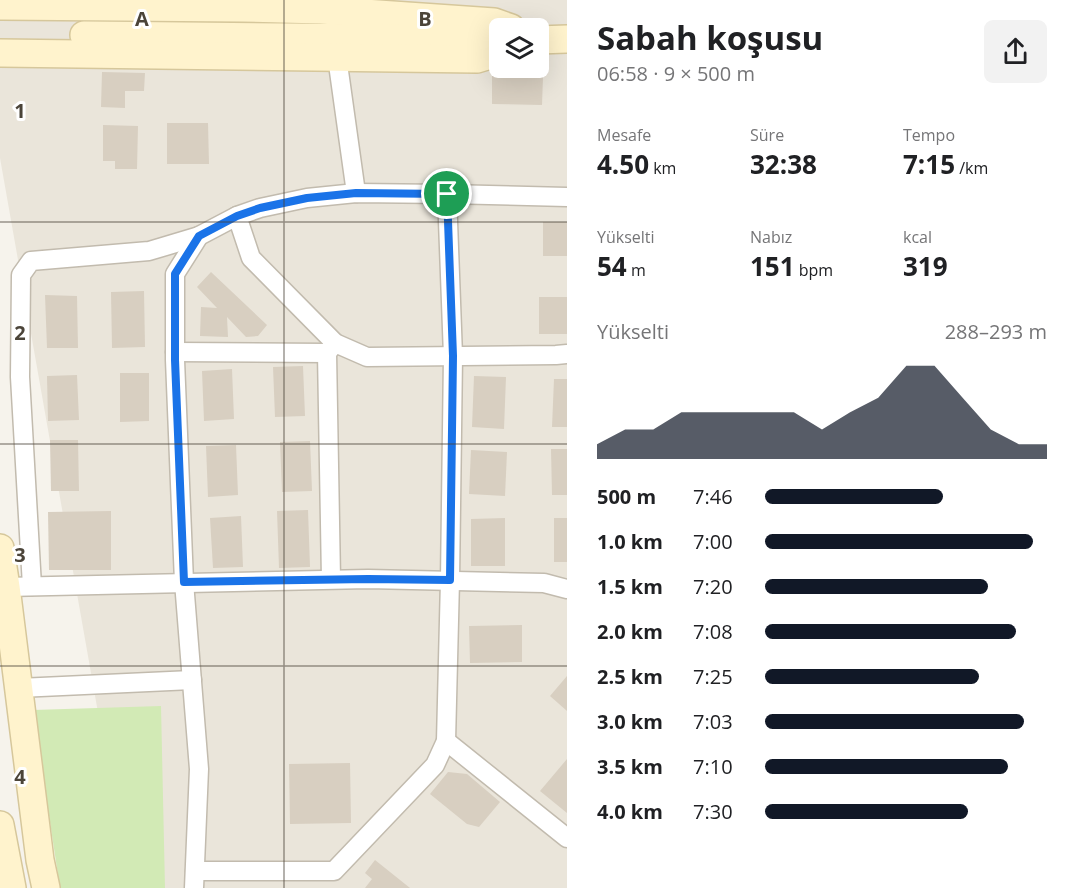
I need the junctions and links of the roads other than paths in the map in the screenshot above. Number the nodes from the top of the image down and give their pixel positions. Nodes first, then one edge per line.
1 (321, 5) edge
2 (0, 6) edge
3 (489, 22) edge
4 (489, 39) edge
5 (2, 50) edge
6 (489, 55) edge
7 (338, 57) junction
8 (356, 193) junction
9 (447, 194) junction
10 (567, 197) edge
11 (237, 216) junction
12 (199, 236) junction
13 (331, 348) junction
14 (175, 352) junction
15 (567, 354) edge
16 (453, 356) junction
17 (0, 548) edge
18 (331, 579) junction
19 (450, 580) junction
20 (184, 582) junction
21 (19, 586) junction
22 (567, 589) edge
23 (192, 680) junction
24 (19, 688) junction
25 (446, 741) junction
26 (0, 825) edge
27 (567, 838) edge
28 (334, 879) edge
29 (194, 880) edge
30 (12, 888) edge
31 (46, 888) edge

1 - 2 main road
1 - 3 main road
4 - 5 main road
5 - 7 main road
6 - 7 main road
7 - 8 street
8 - 9 street
8 - 11 street
9 - 10 street
9 - 16 street
11 - 12 street
11 - 13 street
12 - 14 street
12 - 21 street
13 - 14 street
13 - 16 street
13 - 18 street
14 - 20 street
15 - 16 street
16 - 19 street
17 - 21 main road
18 - 19 street
18 - 20 street
19 - 22 street
19 - 25 street
20 - 21 street
20 - 23 street
21 - 24 main road
23 - 24 street
23 - 29 street
24 - 31 main road
25 - 27 street
25 - 28 street
26 - 30 main road
28 - 29 street

